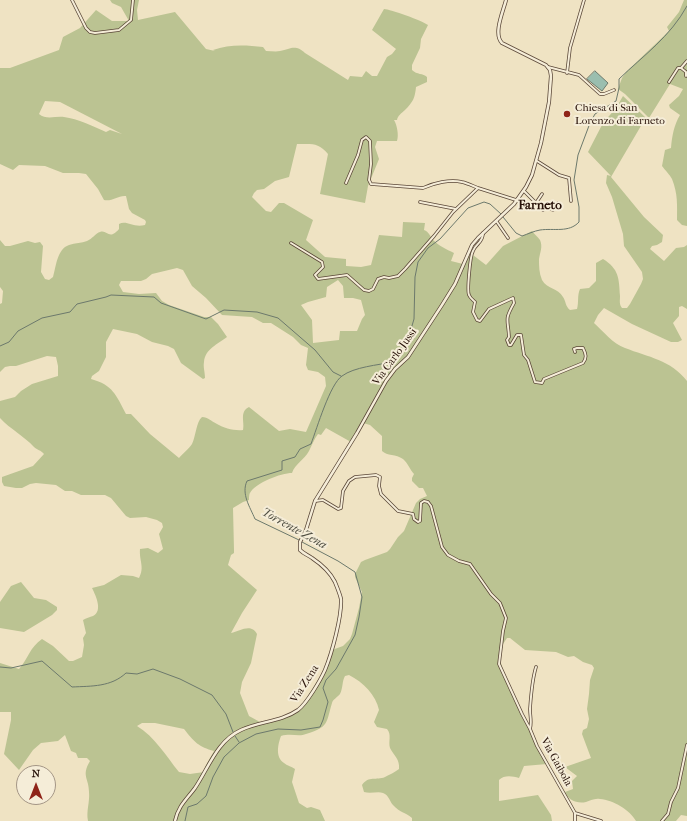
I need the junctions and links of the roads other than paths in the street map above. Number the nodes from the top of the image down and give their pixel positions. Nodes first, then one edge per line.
1 (72, 0) edge
2 (133, 0) edge
3 (506, 0) edge
4 (584, 0) edge
5 (687, 61) edge
6 (548, 67) junction
7 (681, 68) junction
8 (567, 73) junction
9 (686, 76) edge
10 (669, 82) dead end
11 (614, 90) dead end
12 (537, 161) junction
13 (346, 183) dead end
14 (478, 188) junction
15 (524, 191) junction
16 (542, 194) dead end
17 (517, 200) junction
18 (571, 201) dead end
19 (420, 202) dead end
20 (536, 203) junction
21 (558, 203) dead end
22 (456, 209) junction
23 (498, 221) junction
24 (483, 233) junction
25 (508, 238) dead end
26 (291, 243) dead end
27 (575, 352) dead end
28 (316, 501) junction
29 (304, 536) joint
30 (536, 667) dead end
31 (530, 729) junction
32 (687, 745) edge
33 (575, 813) junction
34 (175, 821) edge
35 (575, 821) edge
36 (601, 821) edge
37 (662, 821) edge

1 - 2 street
3 - 6 street
4 - 8 street
5 - 7 street
6 - 8 street
6 - 12 street, Via Carlo Jussi
7 - 9 street
7 - 10 street
8 - 11 street
12 - 15 street, Via Carlo Jussi
12 - 18 street
13 - 14 street
14 - 17 street
14 - 22 street
15 - 17 street, Via Carlo Jussi
15 - 20 street
16 - 20 street
17 - 23 street, Via Carlo Jussi
19 - 22 street
20 - 21 street
22 - 26 street
23 - 24 street, Via Carlo Jussi
23 - 25 street
24 - 27 street
24 - 28 street, Via Carlo Jussi
28 - 29 street, Via Carlo Jussi
28 - 31 street
29 - 34 street, Via Zena
30 - 31 street, Via Gaibola
31 - 33 street, Via Gaibola
32 - 37 street
33 - 35 street
33 - 36 street

